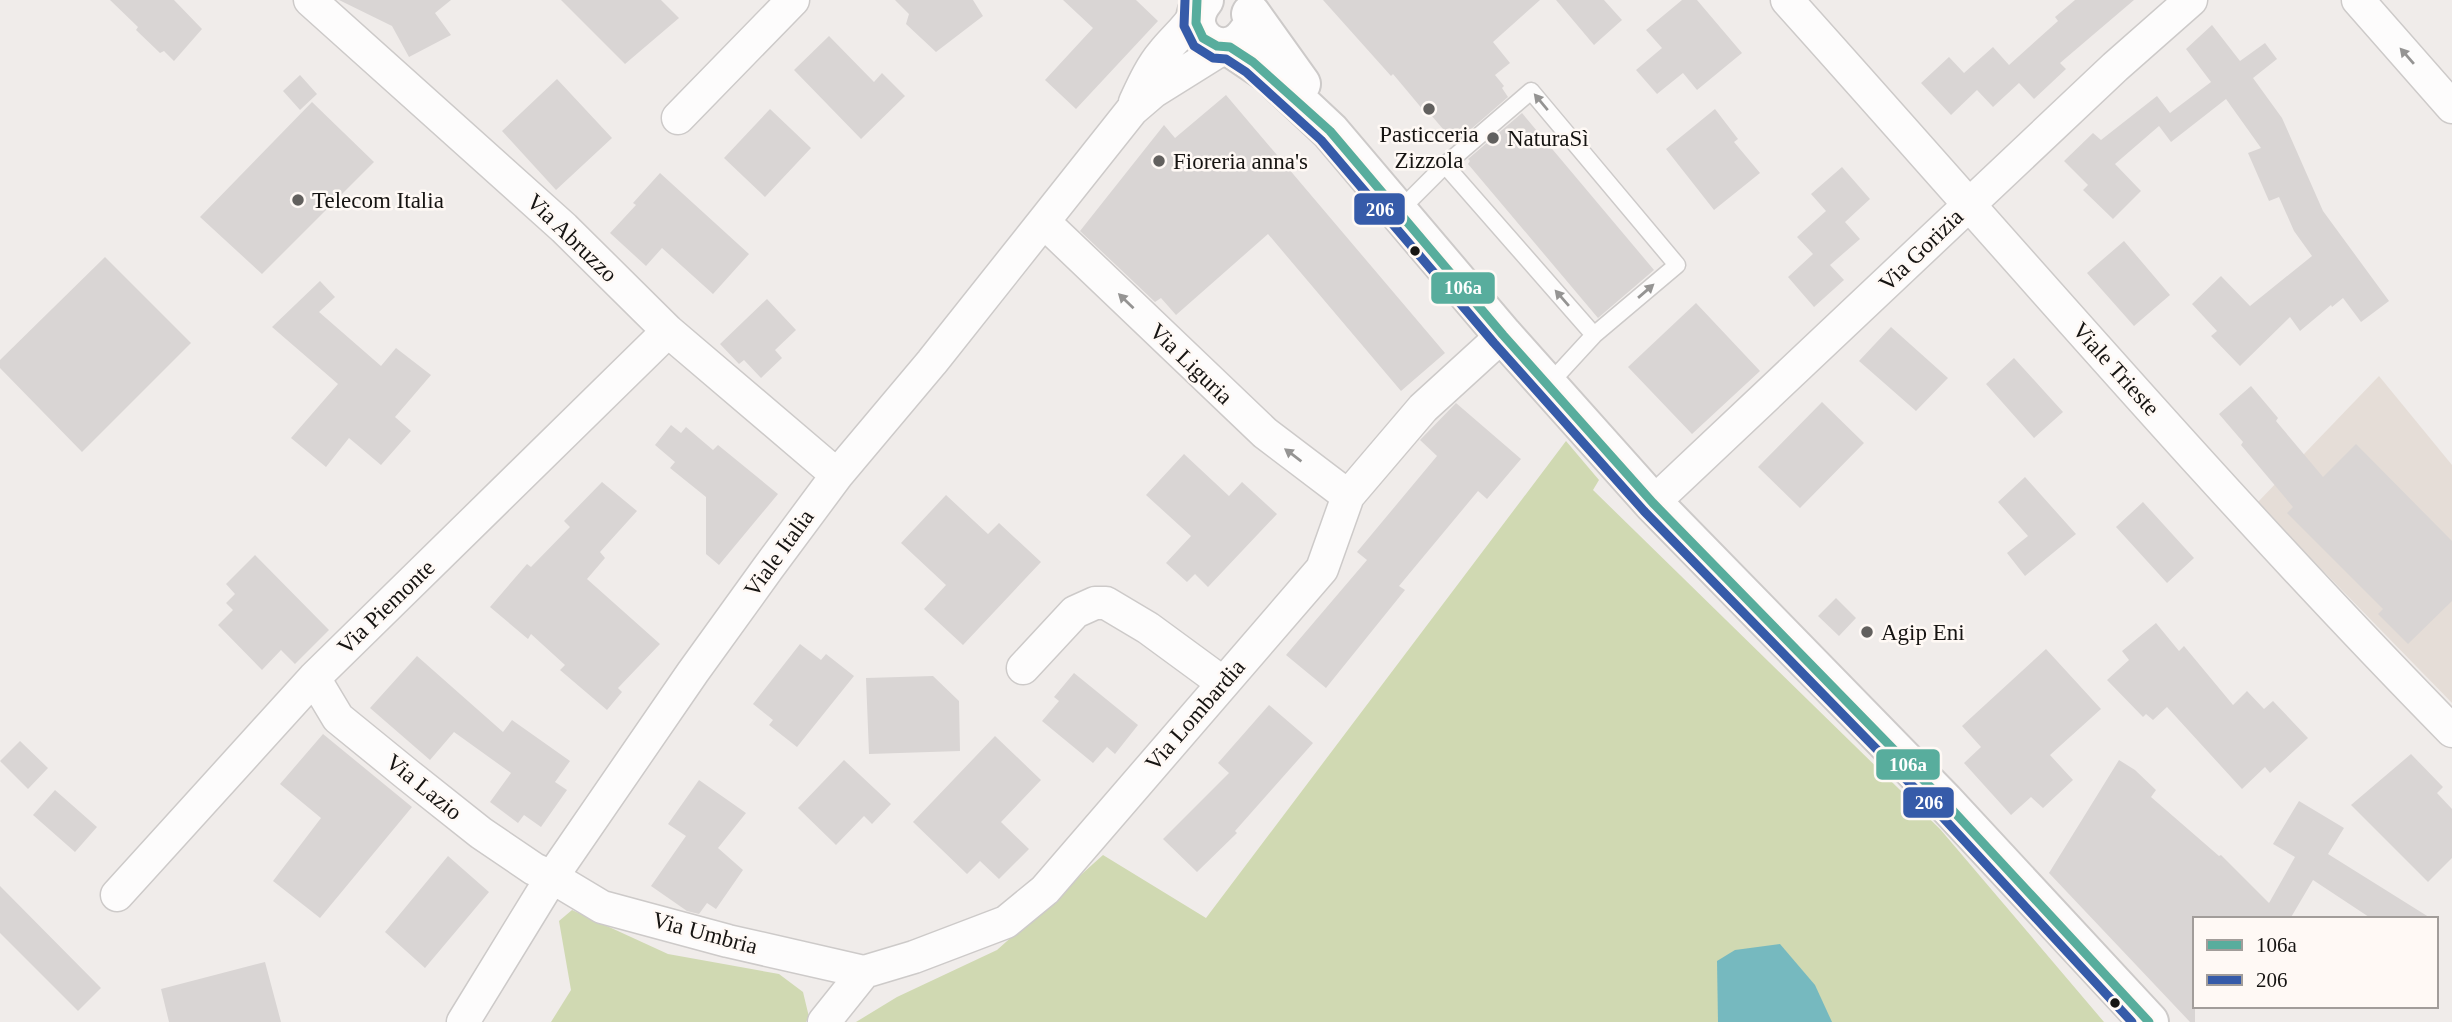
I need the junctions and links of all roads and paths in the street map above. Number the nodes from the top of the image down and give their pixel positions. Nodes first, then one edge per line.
1 (310, 0) edge
2 (793, 0) edge
3 (1787, 0) edge
4 (2191, 0) edge
5 (2358, 0) edge
6 (1199, 6) edge
7 (1249, 6) edge
8 (1228, 47) junction
9 (2452, 107) edge
10 (1132, 110) junction
11 (678, 118) dead end
12 (1330, 131) junction
13 (1445, 165) junction
14 (1970, 204) junction
15 (1399, 211) junction
16 (1044, 222) junction
17 (668, 331) junction
18 (1503, 335) junction
19 (1594, 335) junction
20 (1548, 385) junction
21 (836, 475) junction
22 (1348, 496) junction
23 (1653, 503) junction
24 (1023, 668) dead end
25 (314, 678) junction
26 (1223, 682) junction
27 (2452, 732) edge
28 (552, 877) junction
29 (117, 895) dead end
30 (864, 972) junction
31 (463, 1022) edge
32 (824, 1022) edge
33 (2149, 1022) edge

1 - 17 street, Via Abruzzo
2 - 11 street
3 - 14 street, Viale Trieste
4 - 14 street, Via Gorizia
9 -> 5 street
6 - 8 street
6 - 10 street, Viale Italia
7 - 8 street
7 - 12 street
8 - 10 street, Viale Italia
8 - 12 street
10 - 16 street, Viale Italia
12 - 15 street
13 - 15 lane
19 -> 13 lane
19 -> 13 lane
14 - 23 street, Via Gorizia
14 - 27 street, Viale Trieste
15 - 18 street
16 - 21 street, Viale Italia
22 -> 16 street, Via Liguria
17 - 21 street, Via Abruzzo
17 - 25 street, Via Piemonte
18 - 20 street
18 - 22 street, Via Lombardia
19 - 20 lane
20 - 23 street
21 - 28 street, Viale Italia
22 - 26 street, Via Lombardia
23 - 33 street
24 - 26 street
25 - 28 street, Via Lazio
25 - 29 street, Via Piemonte
26 - 30 street, Via Lombardia
28 - 30 street, Via Umbria
28 - 31 street, Viale Italia
30 - 32 street

